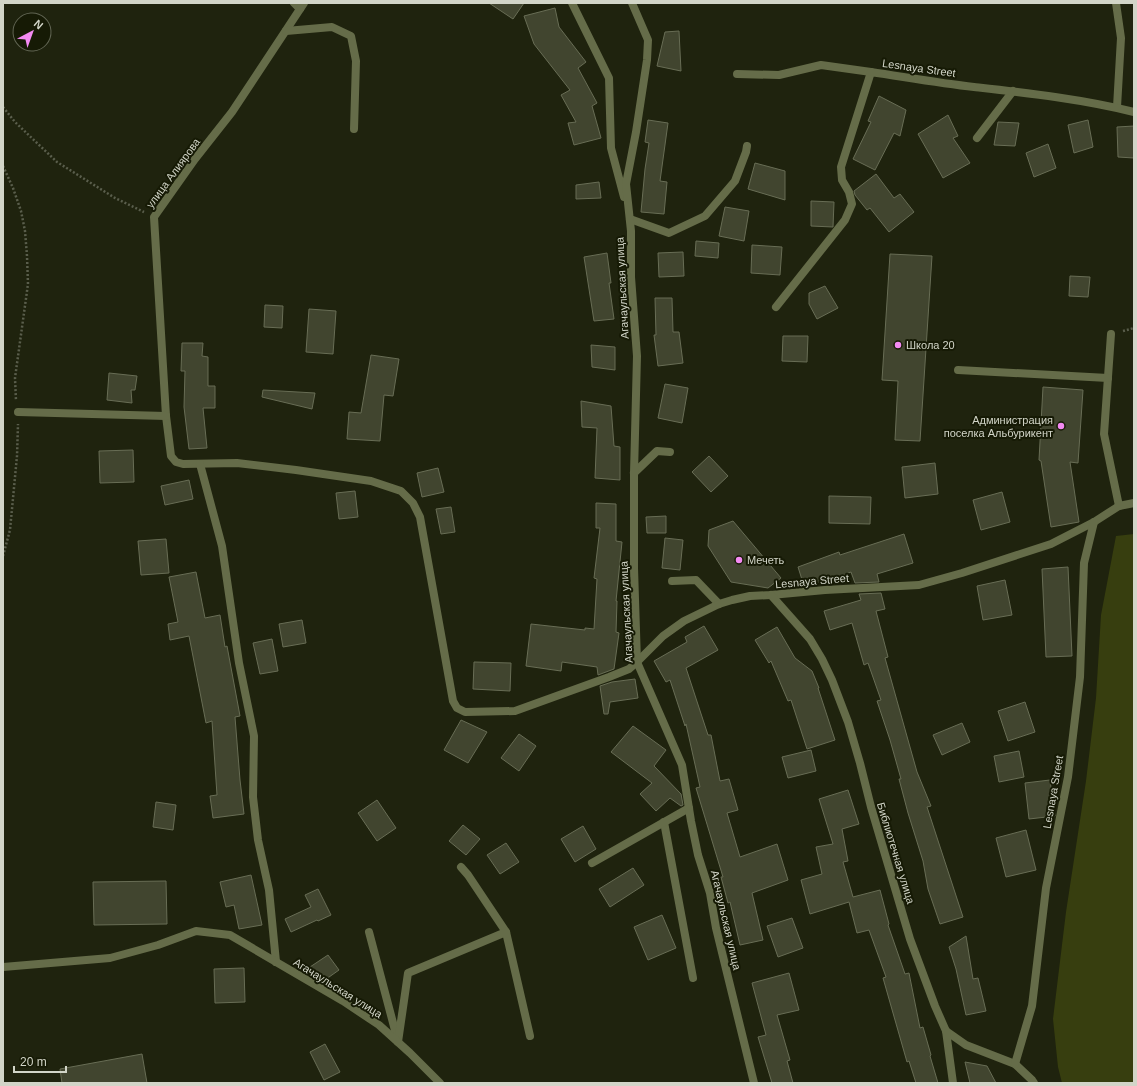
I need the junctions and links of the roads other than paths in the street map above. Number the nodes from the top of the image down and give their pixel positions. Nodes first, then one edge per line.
1 (294, 3) edge
2 (572, 3) edge
3 (632, 3) edge
4 (1116, 3) edge
5 (302, 6) edge
6 (286, 31) junction
7 (871, 72) junction
8 (737, 74) dead end
9 (1013, 91) junction
10 (1117, 107) junction
11 (1134, 112) edge
12 (354, 129) dead end
13 (977, 138) dead end
14 (747, 146) dead end
15 (630, 219) junction
16 (776, 307) dead end
17 (1110, 334) dead end
18 (958, 370) dead end
19 (1108, 378) junction
20 (18, 412) road end
21 (166, 416) junction
22 (670, 452) dead end
23 (171, 456) joint
24 (200, 464) junction
25 (634, 473) junction
26 (1134, 503) edge
27 (1119, 506) junction
28 (1094, 522) junction
29 (672, 581) dead end
30 (771, 595) junction
31 (719, 604) junction
32 (637, 662) junction
33 (689, 808) junction
34 (664, 822) junction
35 (592, 863) dead end
36 (461, 866) dead end
37 (369, 932) dead end
38 (506, 932) junction
39 (276, 962) junction
40 (3, 967) edge
41 (693, 978) dead end
42 (946, 1031) junction
43 (530, 1036) dead end
44 (398, 1042) junction
45 (1015, 1064) junction
46 (440, 1083) edge
47 (754, 1083) edge
48 (953, 1083) edge
49 (1034, 1083) edge

1 - 5 street
2 - 15 street, Агачаульская улица
3 - 15 street, Агачаульская улица
4 - 10 street
5 - 6 street, улица Алиярова
6 - 12 street
6 - 21 street, улица Алиярова
7 - 8 street
7 - 9 street, Lesnaya Street
7 - 16 street, Lesnaya Street
9 - 10 street, Lesnaya Street
9 - 13 street
10 - 11 street, Lesnaya Street
14 - 15 street
15 - 25 street, Агачаульская улица
17 - 19 street
18 - 19 street
19 - 27 street
20 - 21 street
21 - 23 street, улица Алиярова
22 - 25 street
23 - 24 street, Lesnaya Street
24 - 32 street, Lesnaya Street
24 - 39 street
25 - 32 street, Агачаульская улица
26 - 27 street, Lesnaya Street
27 - 28 street, Lesnaya Street
28 - 30 street, Lesnaya Street
28 - 45 street, Lesnaya Street
29 - 31 street
30 - 31 street, Lesnaya Street
30 - 42 street, Библиотечная улица
31 - 32 street, Lesnaya Street
32 - 33 street, Агачаульская улица
33 - 34 street
33 - 47 street, Агачаульская улица
34 - 35 street
34 - 41 street
36 - 38 street
37 - 44 street
38 - 43 street
38 - 44 street
39 - 40 street, Агачаульская улица
39 - 44 street, Агачаульская улица
42 - 45 street
42 - 48 street
44 - 46 street, Агачаульская улица
45 - 49 street

